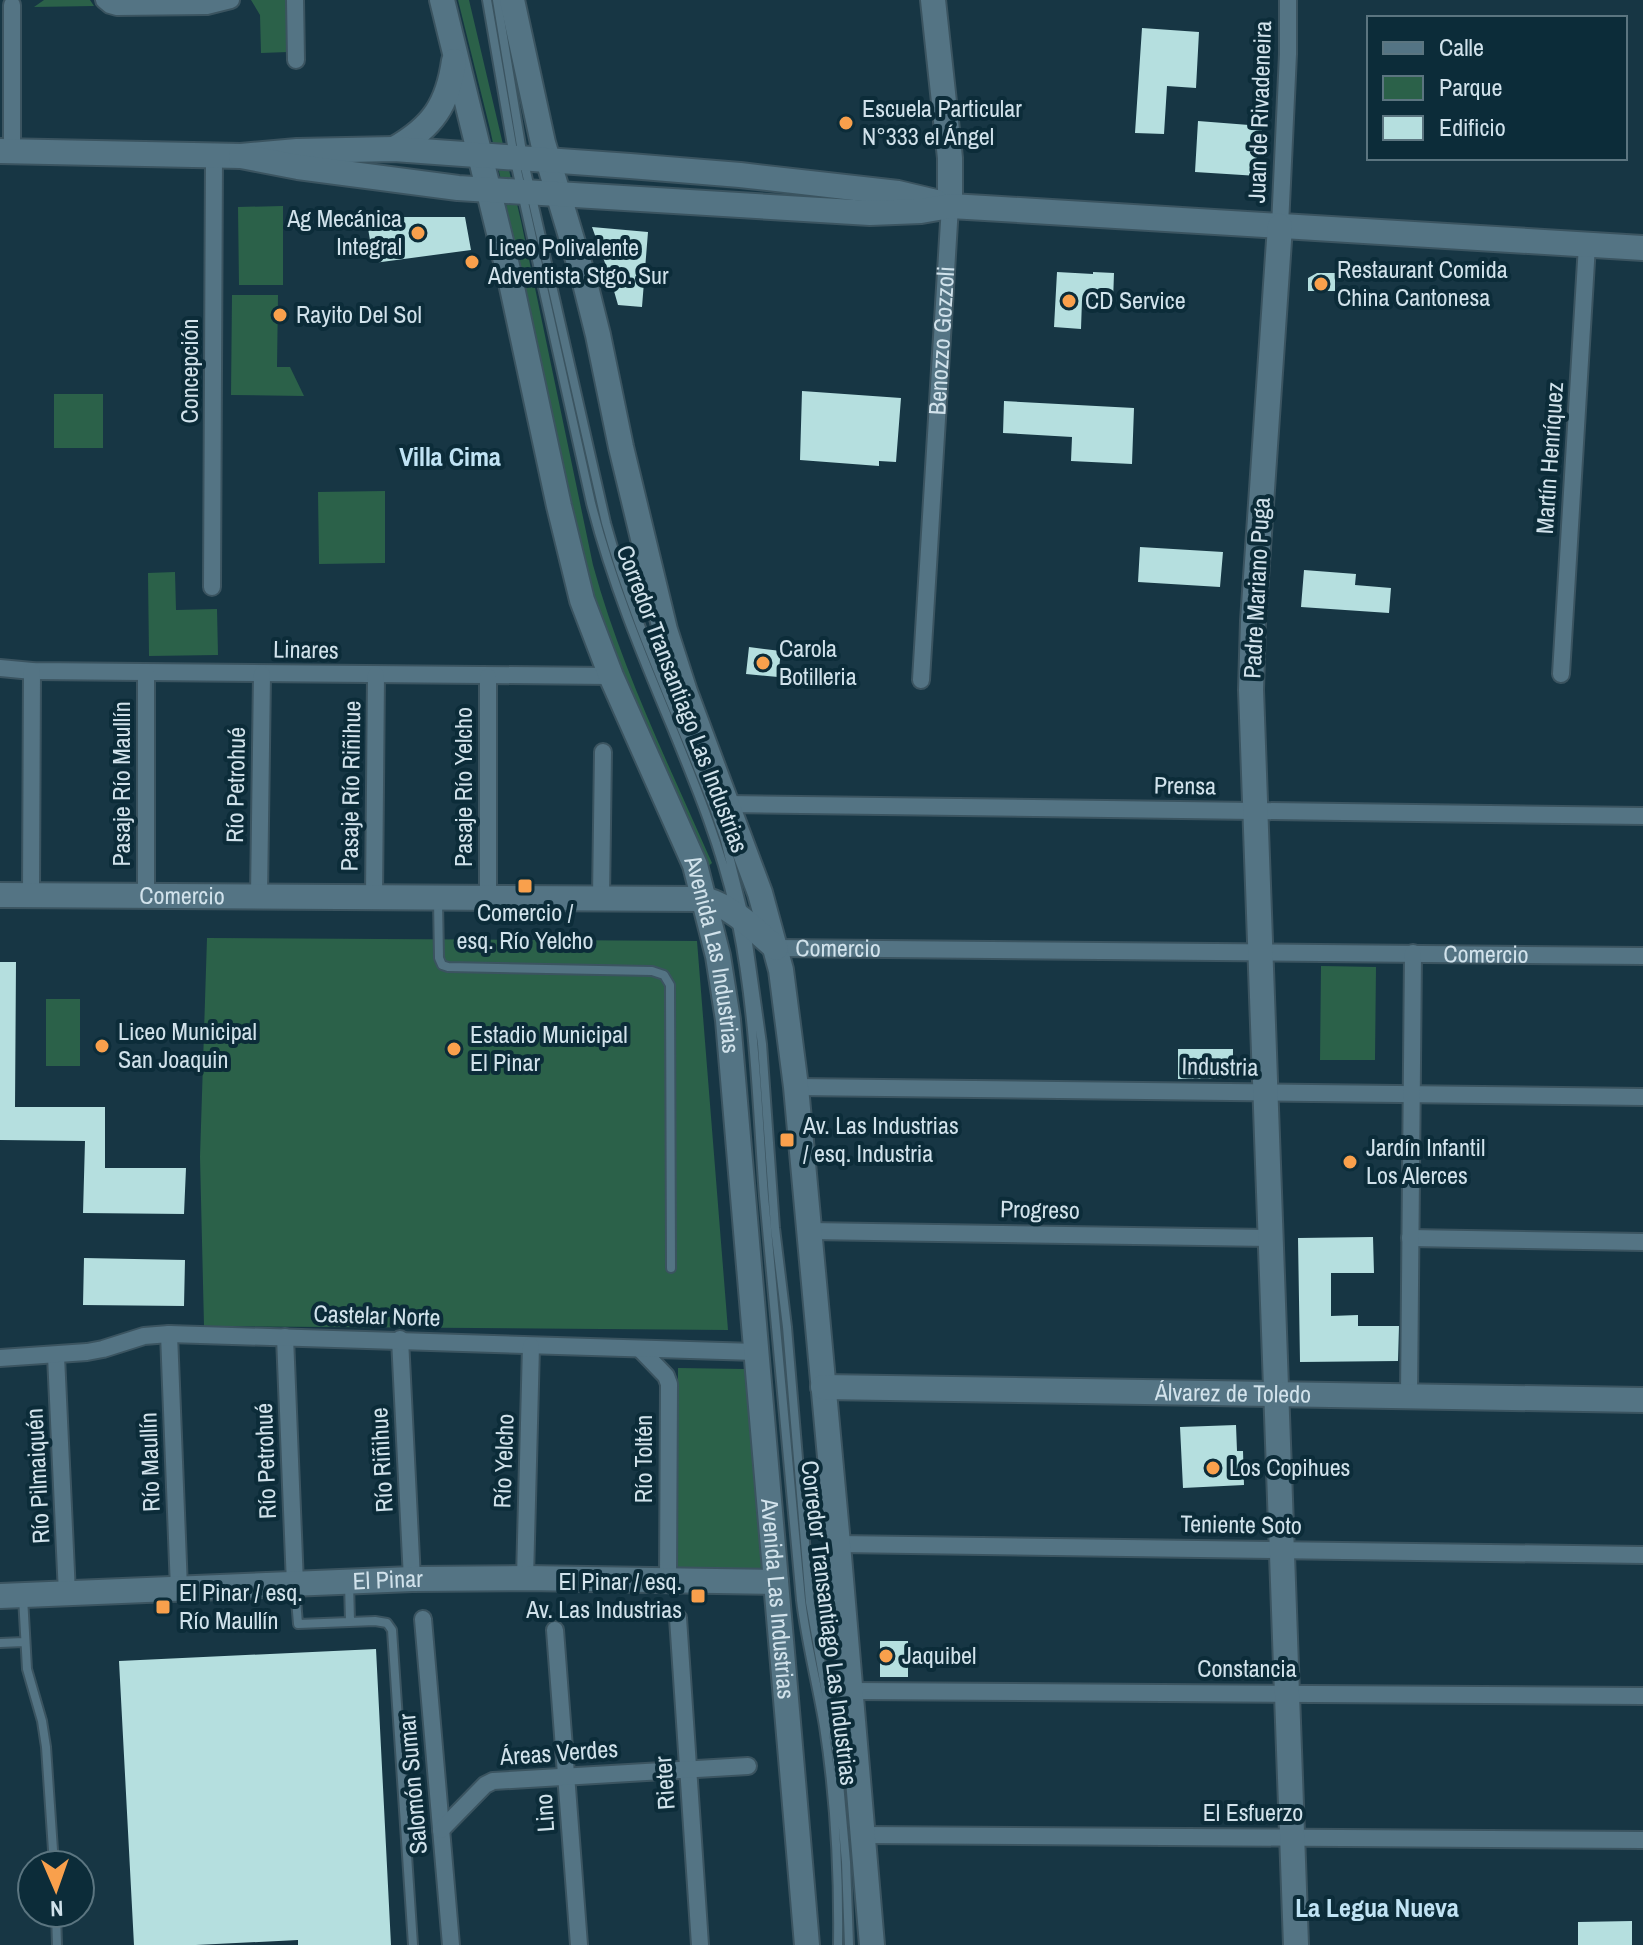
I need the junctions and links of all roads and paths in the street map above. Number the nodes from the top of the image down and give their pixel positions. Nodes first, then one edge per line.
1 (104, 0) edge
2 (231, 0) edge
3 (295, 0) edge
4 (442, 0) edge
5 (487, 0) edge
6 (497, 0) edge
7 (512, 0) edge
8 (933, 0) edge
9 (1288, 0) edge
10 (10, 5) edge
11 (455, 55) junction
12 (296, 60) dead end
13 (394, 149) junction
14 (6, 151) edge
15 (481, 155) junction
16 (214, 156) junction
17 (241, 156) junction
18 (519, 158) junction
19 (548, 160) junction
20 (490, 190) junction
21 (527, 192) junction
22 (559, 194) junction
23 (950, 206) junction
24 (1280, 226) junction
25 (1587, 245) junction
26 (1643, 248) edge
27 (212, 587) dead end
28 (0, 668) edge
29 (32, 671) junction
30 (146, 672) junction
31 (262, 674) junction
32 (1561, 674) dead end
33 (376, 675) junction
34 (611, 676) junction
35 (488, 677) junction
36 (921, 680) dead end
37 (603, 752) dead end
38 (727, 804) junction
39 (1254, 811) junction
40 (1643, 816) edge
41 (0, 895) edge
42 (31, 895) junction
43 (146, 895) junction
44 (259, 896) junction
45 (374, 897) junction
46 (438, 897) junction
47 (488, 897) junction
48 (601, 898) junction
49 (704, 899) junction
50 (740, 917) junction
51 (776, 948) junction
52 (1259, 951) junction
53 (1413, 953) junction
54 (1643, 956) edge
55 (796, 1087) junction
56 (1265, 1092) junction
57 (1412, 1094) junction
58 (1643, 1097) edge
59 (809, 1231) junction
60 (1270, 1238) junction
61 (1410, 1238) junction
62 (1643, 1242) edge
63 (671, 1268) dead end
64 (169, 1334) junction
65 (285, 1337) junction
66 (400, 1339) junction
67 (531, 1346) junction
68 (640, 1349) junction
69 (756, 1352) junction
70 (56, 1356) junction
71 (0, 1358) edge
72 (823, 1387) junction
73 (1276, 1395) junction
74 (1409, 1396) junction
75 (1643, 1400) edge
76 (838, 1544) junction
77 (1282, 1550) junction
78 (1643, 1555) edge
79 (525, 1578) junction
80 (412, 1579) junction
81 (668, 1581) junction
82 (349, 1582) junction
83 (776, 1582) junction
84 (295, 1584) junction
85 (179, 1589) junction
86 (67, 1594) junction
87 (11, 1596) edge
88 (678, 1618) dead end
89 (423, 1619) dead end
90 (350, 1622) junction
91 (555, 1630) dead end
92 (24, 1642) junction
93 (0, 1643) edge
94 (851, 1691) junction
95 (1287, 1693) junction
96 (1643, 1696) edge
97 (748, 1766) dead end
98 (688, 1769) junction
99 (567, 1776) junction
100 (441, 1830) junction
101 (862, 1835) junction
102 (1292, 1838) junction
103 (1643, 1840) edge
104 (53, 1849) edge
105 (413, 1945) edge
106 (451, 1945) edge
107 (579, 1945) edge
108 (700, 1945) edge
109 (807, 1945) edge
110 (838, 1945) edge
111 (849, 1945) edge
112 (872, 1945) edge
113 (1296, 1945) edge

1 - 2 street
3 - 12 street
4 - 11 main road, Avenida Las Industrias
5 - 18 lane, Corredor Transantiago Las Industrias
6 - 18 lane, Corredor Transantiago Las Industrias
7 - 19 main road
8 - 23 main road, Benozzo Gozzoli
9 - 24 street, Juan de Rivadeneira
10 - 14 street
11 - 13 main road
11 - 15 main road, Avenida Las Industrias
13 - 15 main road
13 - 17 main road
14 - 16 main road
15 - 18 main road
15 - 20 main road, Avenida Las Industrias
16 - 17 main road
16 - 27 street, Concepción
17 - 20 main road
18 - 19 main road
18 - 21 lane, Corredor Transantiago Las Industrias
19 - 22 main road
19 - 23 main road
20 - 21 main road
20 - 34 main road, Avenida Las Industrias
21 - 22 main road
21 - 50 lane, Corredor Transantiago Las Industrias
22 - 23 main road
22 - 38 main road
23 - 24 main road
23 - 36 street, Benozzo Gozzoli
24 - 25 main road
24 - 39 main road, Padre Mariano Puga
25 - 26 main road
25 - 32 street, Martín Henríquez
28 - 29 street, Linares
29 - 30 street, Linares
29 - 42 street
30 - 31 street, Linares
30 - 43 street, Pasaje Río Maullín
31 - 33 street, Linares
31 - 44 street, Río Petrohué
33 - 35 street, Linares
33 - 45 street, Pasaje Río Riñihue
34 - 35 street, Linares
34 - 49 main road, Avenida Las Industrias
35 - 47 street, Pasaje Río Yelcho
37 - 48 street
38 - 39 street, Prensa
38 - 51 main road
39 - 40 street, Prensa
39 - 52 main road, Padre Mariano Puga
41 - 42 main road, Comercio
42 - 43 main road, Comercio
43 - 44 main road, Comercio
44 - 45 main road, Comercio
45 - 46 main road, Comercio
46 - 47 main road, Comercio
46 - 63 lane
47 - 48 main road, Comercio
48 - 49 main road, Comercio
49 - 50 main road, Comercio
49 - 69 main road, Avenida Las Industrias
50 - 51 main road, Comercio
50 - 110 lane, Corredor Transantiago Las Industrias
50 - 111 lane, Corredor Transantiago Las Industrias
51 - 52 street, Comercio
51 - 55 main road
52 - 53 street, Comercio
52 - 56 main road
53 - 54 street, Comercio
53 - 57 street
55 - 56 street, Industria
55 - 59 main road
56 - 57 street, Industria
56 - 60 main road
57 - 58 street, Industria
57 - 61 street
59 - 60 street, Progreso
59 - 72 main road
60 - 73 main road
61 - 62 street
61 - 74 street
64 - 65 street, Castelar Norte
64 - 70 street, Castelar Norte
64 - 85 street, Río Maullín
65 - 66 street, Castelar Norte
65 - 84 street, Río Petrohué
66 - 67 street, Castelar Norte
66 - 80 street, Río Riñihue
67 - 68 street, Castelar Norte
67 - 79 street, Río Yelcho
68 - 69 street, Castelar Norte
68 - 81 street, Río Toltén
69 - 83 main road, Avenida Las Industrias
70 - 71 street, Castelar Norte
70 - 86 street, Río Pilmaiquén
72 - 73 main road, Álvarez de Toledo
72 - 76 main road
73 - 74 main road, Álvarez de Toledo
73 - 77 main road
74 - 75 main road, Álvarez de Toledo
76 - 77 street, Teniente Soto
76 - 94 main road
77 - 78 street, Teniente Soto
77 - 95 main road
79 - 80 main road, El Pinar
79 - 81 main road, El Pinar
80 - 82 main road, El Pinar
81 - 83 main road, El Pinar
82 - 84 main road, El Pinar
82 - 90 lane
83 - 109 main road, Avenida Las Industrias
84 - 85 main road, El Pinar
84 - 90 lane
85 - 86 main road, El Pinar
86 - 87 main road, El Pinar
87 - 92 lane
88 - 98 street, Rieter
89 - 100 street, Salomón Sumar
90 - 105 lane
91 - 99 street, Lino
92 - 93 lane
92 - 104 lane
94 - 95 street, Constancia
94 - 101 main road
95 - 96 street, Constancia
95 - 102 main road
97 - 98 street, Áreas Verdes
98 - 99 street, Áreas Verdes
98 - 108 street, Rieter
99 - 100 street, Áreas Verdes
99 - 107 street, Lino
100 - 106 street, Salomón Sumar
101 - 102 street, El Esfuerzo
101 - 112 main road
102 - 103 street, El Esfuerzo
102 - 113 main road

